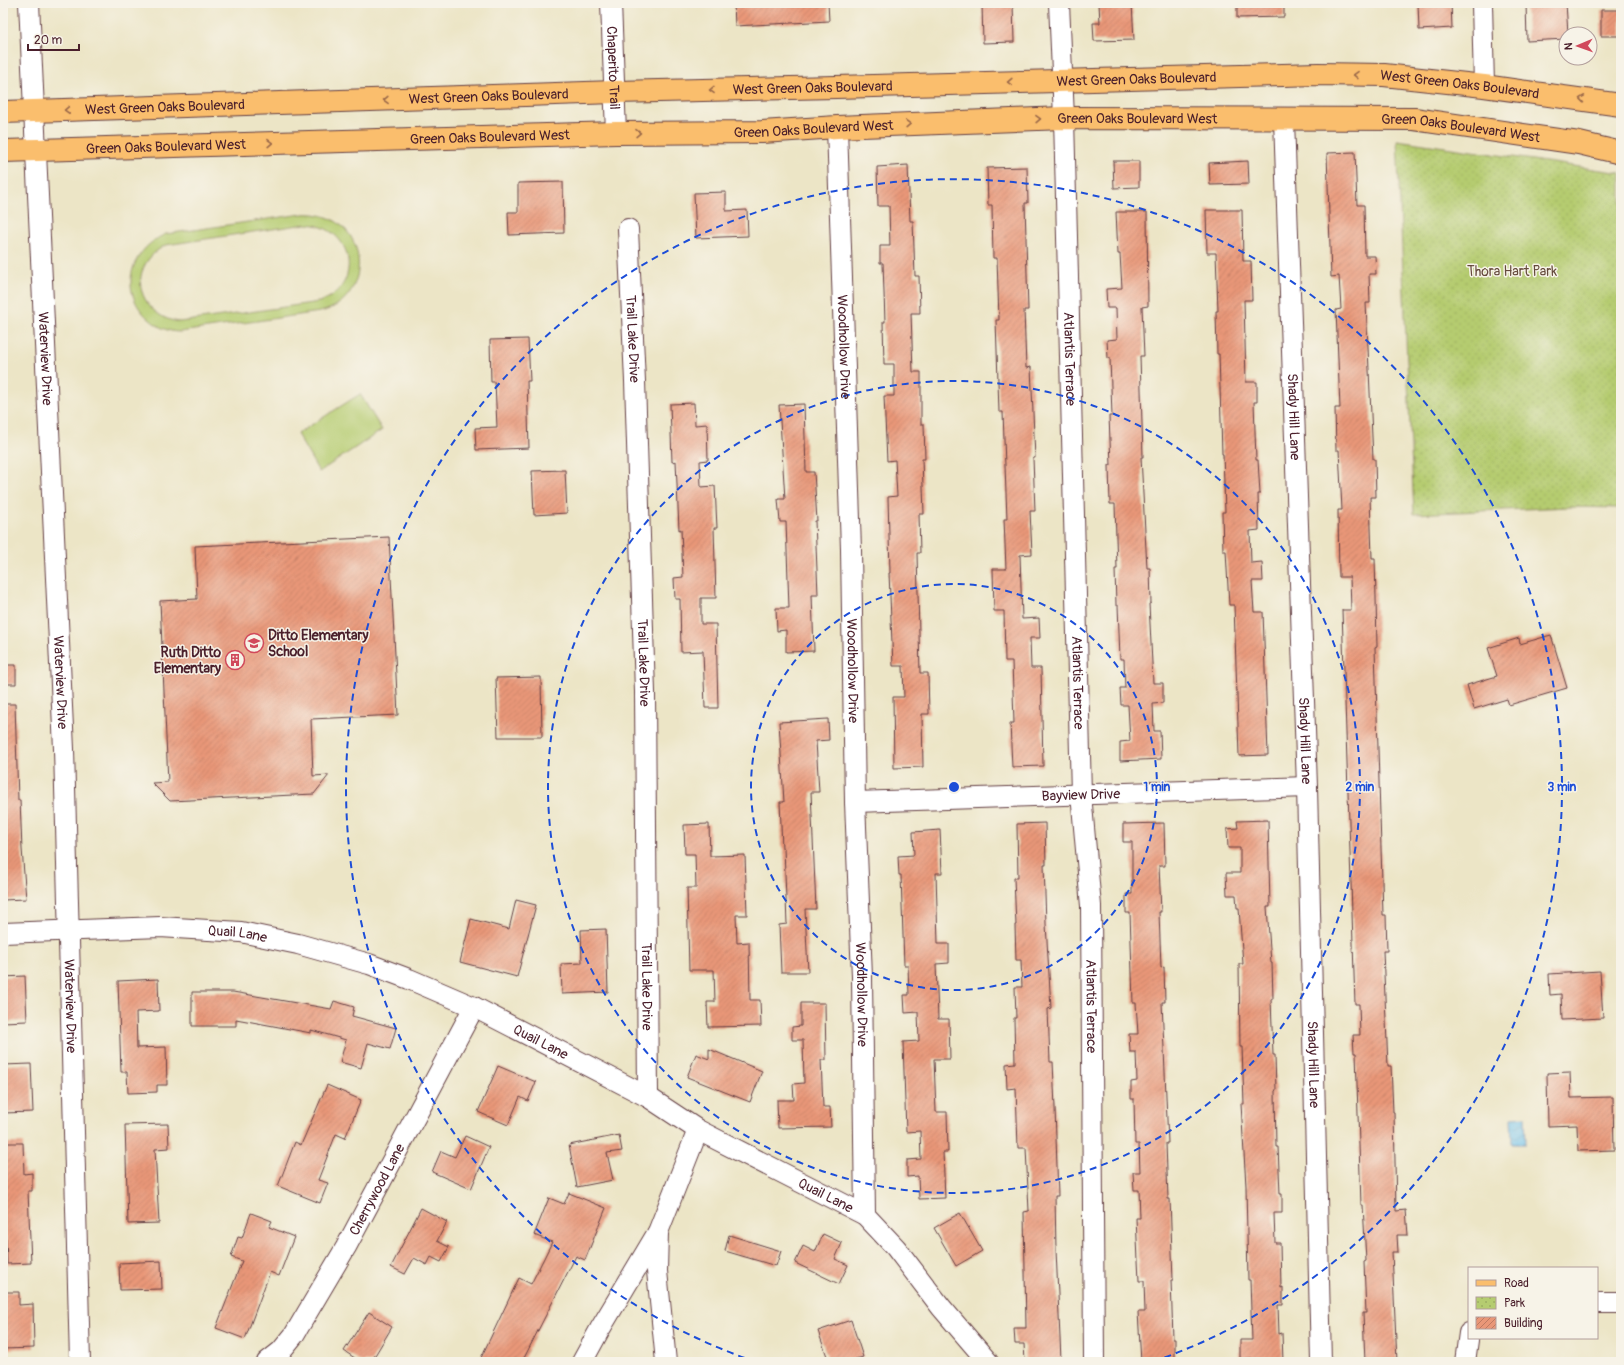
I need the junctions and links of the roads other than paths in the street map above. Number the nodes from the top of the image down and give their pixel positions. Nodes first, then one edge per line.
1 (29, 3) edge
2 (611, 3) edge
3 (1059, 3) edge
4 (1482, 3) edge
5 (1063, 81) junction
6 (1484, 86) junction
7 (615, 92) junction
8 (1621, 105) edge
9 (34, 111) junction
10 (3, 112) edge
11 (1064, 118) junction
12 (1284, 119) junction
13 (837, 127) junction
14 (616, 133) junction
15 (35, 150) junction
16 (3, 151) edge
17 (1621, 153) edge
18 (628, 229) dead end
19 (1307, 787) junction
20 (1081, 794) junction
21 (855, 802) junction
22 (68, 931) junction
23 (3, 934) edge
24 (474, 1007) junction
25 (648, 1097) junction
26 (698, 1130) junction
27 (865, 1216) junction
28 (658, 1232) junction
29 (1598, 1303) edge
30 (1621, 1303) edge
31 (1468, 1339) edge
32 (80, 1362) edge
33 (267, 1362) edge
34 (582, 1362) edge
35 (666, 1362) edge
36 (988, 1362) edge
37 (1094, 1362) edge
38 (1321, 1362) edge
39 (1466, 1362) edge

1 - 9 street, Waterview Drive
2 - 7 street, Chaperito Trail
3 - 5 street, Atlantis Terrace
4 - 6 street
6 -> 5 main road, West Green Oaks Boulevard
5 -> 7 main road, West Green Oaks Boulevard
5 - 11 street, Atlantis Terrace
8 -> 6 main road, West Green Oaks Boulevard
7 -> 9 main road, West Green Oaks Boulevard
7 - 14 street, Chaperito Trail
9 - 10 main road, West Green Oaks Boulevard
9 - 15 street, Waterview Drive
11 - 12 main road, Green Oaks Boulevard West
13 -> 11 main road, Green Oaks Boulevard West
11 - 20 street, Atlantis Terrace
12 - 17 main road, Green Oaks Boulevard West
12 - 19 street, Shady Hill Lane
14 -> 13 main road, Green Oaks Boulevard West
13 - 21 street, Woodhollow Drive
15 -> 14 main road, Green Oaks Boulevard West
15 - 16 main road, Green Oaks Boulevard West
15 - 22 street, Waterview Drive
18 - 25 street, Trail Lake Drive
19 - 20 street, Bayview Drive
19 - 38 street, Shady Hill Lane
20 - 21 street, Bayview Drive
20 - 37 street, Atlantis Terrace
21 - 27 street, Woodhollow Drive
22 - 23 street, Quail Lane
22 - 24 street, Quail Lane
22 - 32 street, Waterview Drive
24 - 25 street, Quail Lane
24 - 33 street, Cherrywood Lane
25 - 26 street, Quail Lane
26 - 27 street, Quail Lane
26 - 28 street
27 - 36 street, Quail Lane
28 - 34 street
28 - 35 street
29 - 30 street
31 - 39 street

